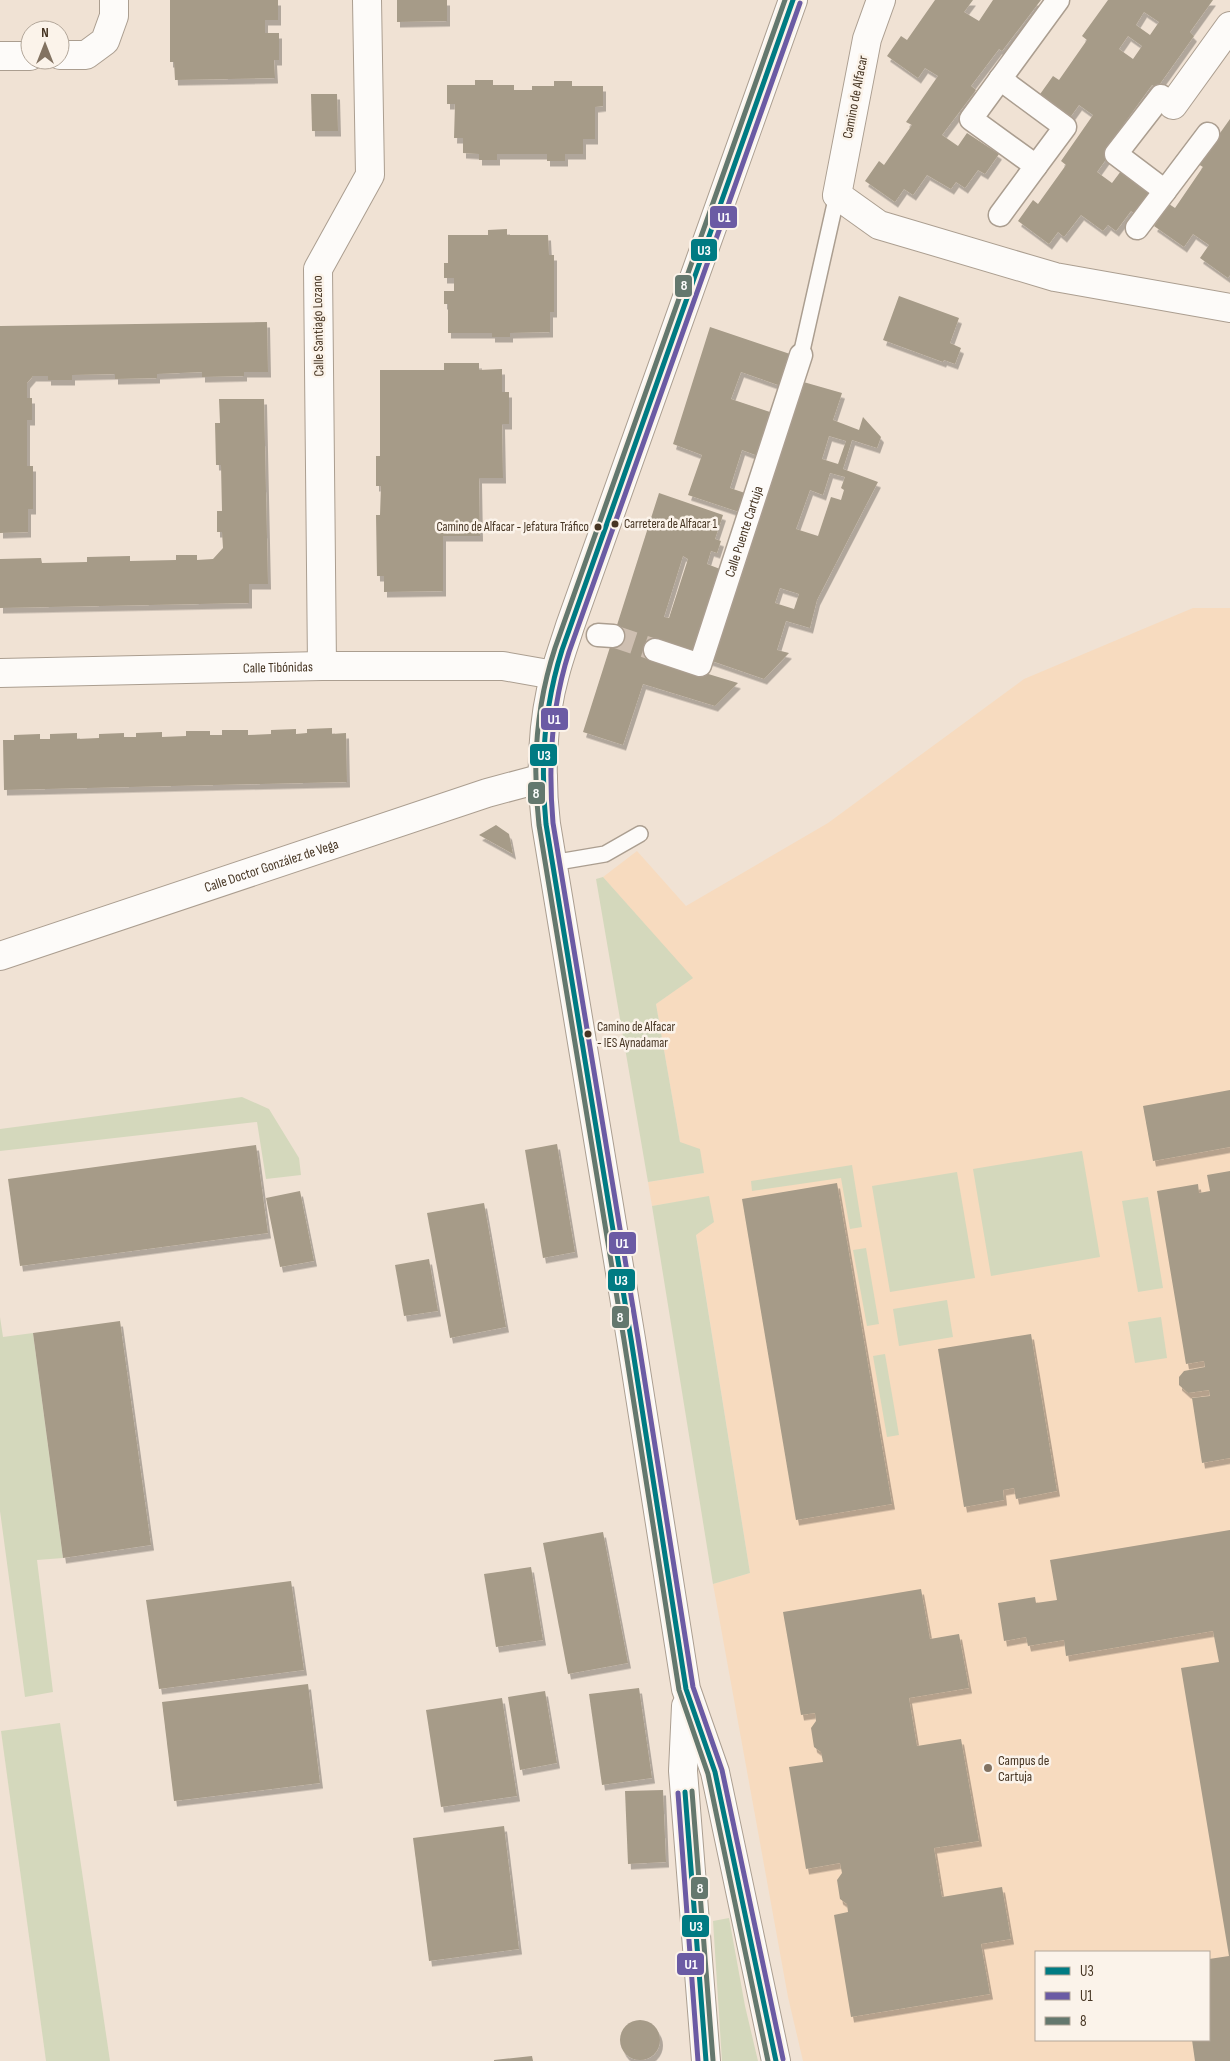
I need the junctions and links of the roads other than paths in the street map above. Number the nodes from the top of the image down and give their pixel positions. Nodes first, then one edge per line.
1 (114, 0) edge
2 (367, 0) edge
3 (793, 0) edge
4 (881, 0) edge
5 (1058, 0) edge
6 (1230, 26) edge
7 (70, 55) edge
8 (0, 56) edge
9 (20, 56) edge
10 (1000, 79) junction
11 (1167, 100) joint
12 (1208, 134) dead end
13 (1036, 166) junction
14 (1164, 191) junction
15 (837, 195) junction
16 (1000, 215) dead end
17 (1137, 228) dead end
18 (1230, 308) edge
19 (801, 355) joint
20 (655, 650) tunnel mouth
21 (322, 666) junction
22 (0, 673) edge
23 (554, 675) junction
24 (543, 778) junction
25 (640, 834) dead end
26 (552, 863) junction
27 (0, 956) edge
28 (686, 1689) junction
29 (706, 2061) edge
30 (776, 2061) edge

1 - 7 main road
2 - 21 main road, Calle Santiago Lozano
3 - 23 main road
4 - 15 main road, Camino de Alfacar
5 - 10 street
6 - 11 main road
8 - 9 main road
10 - 13 street
10 - 13 street
11 - 14 street
12 - 14 street
13 - 16 street
14 - 17 street
15 - 18 main road
15 - 19 lane
19 - 20 street, Calle Puente Cartuja
21 - 22 main road, Calle Tibónidas
21 - 23 main road, Calle Tibónidas
23 - 24 main road
24 - 26 main road
24 - 27 main road, Calle Doctor González de Vega
25 - 26 lane
26 - 28 main road
28 - 29 main road
28 - 30 main road

